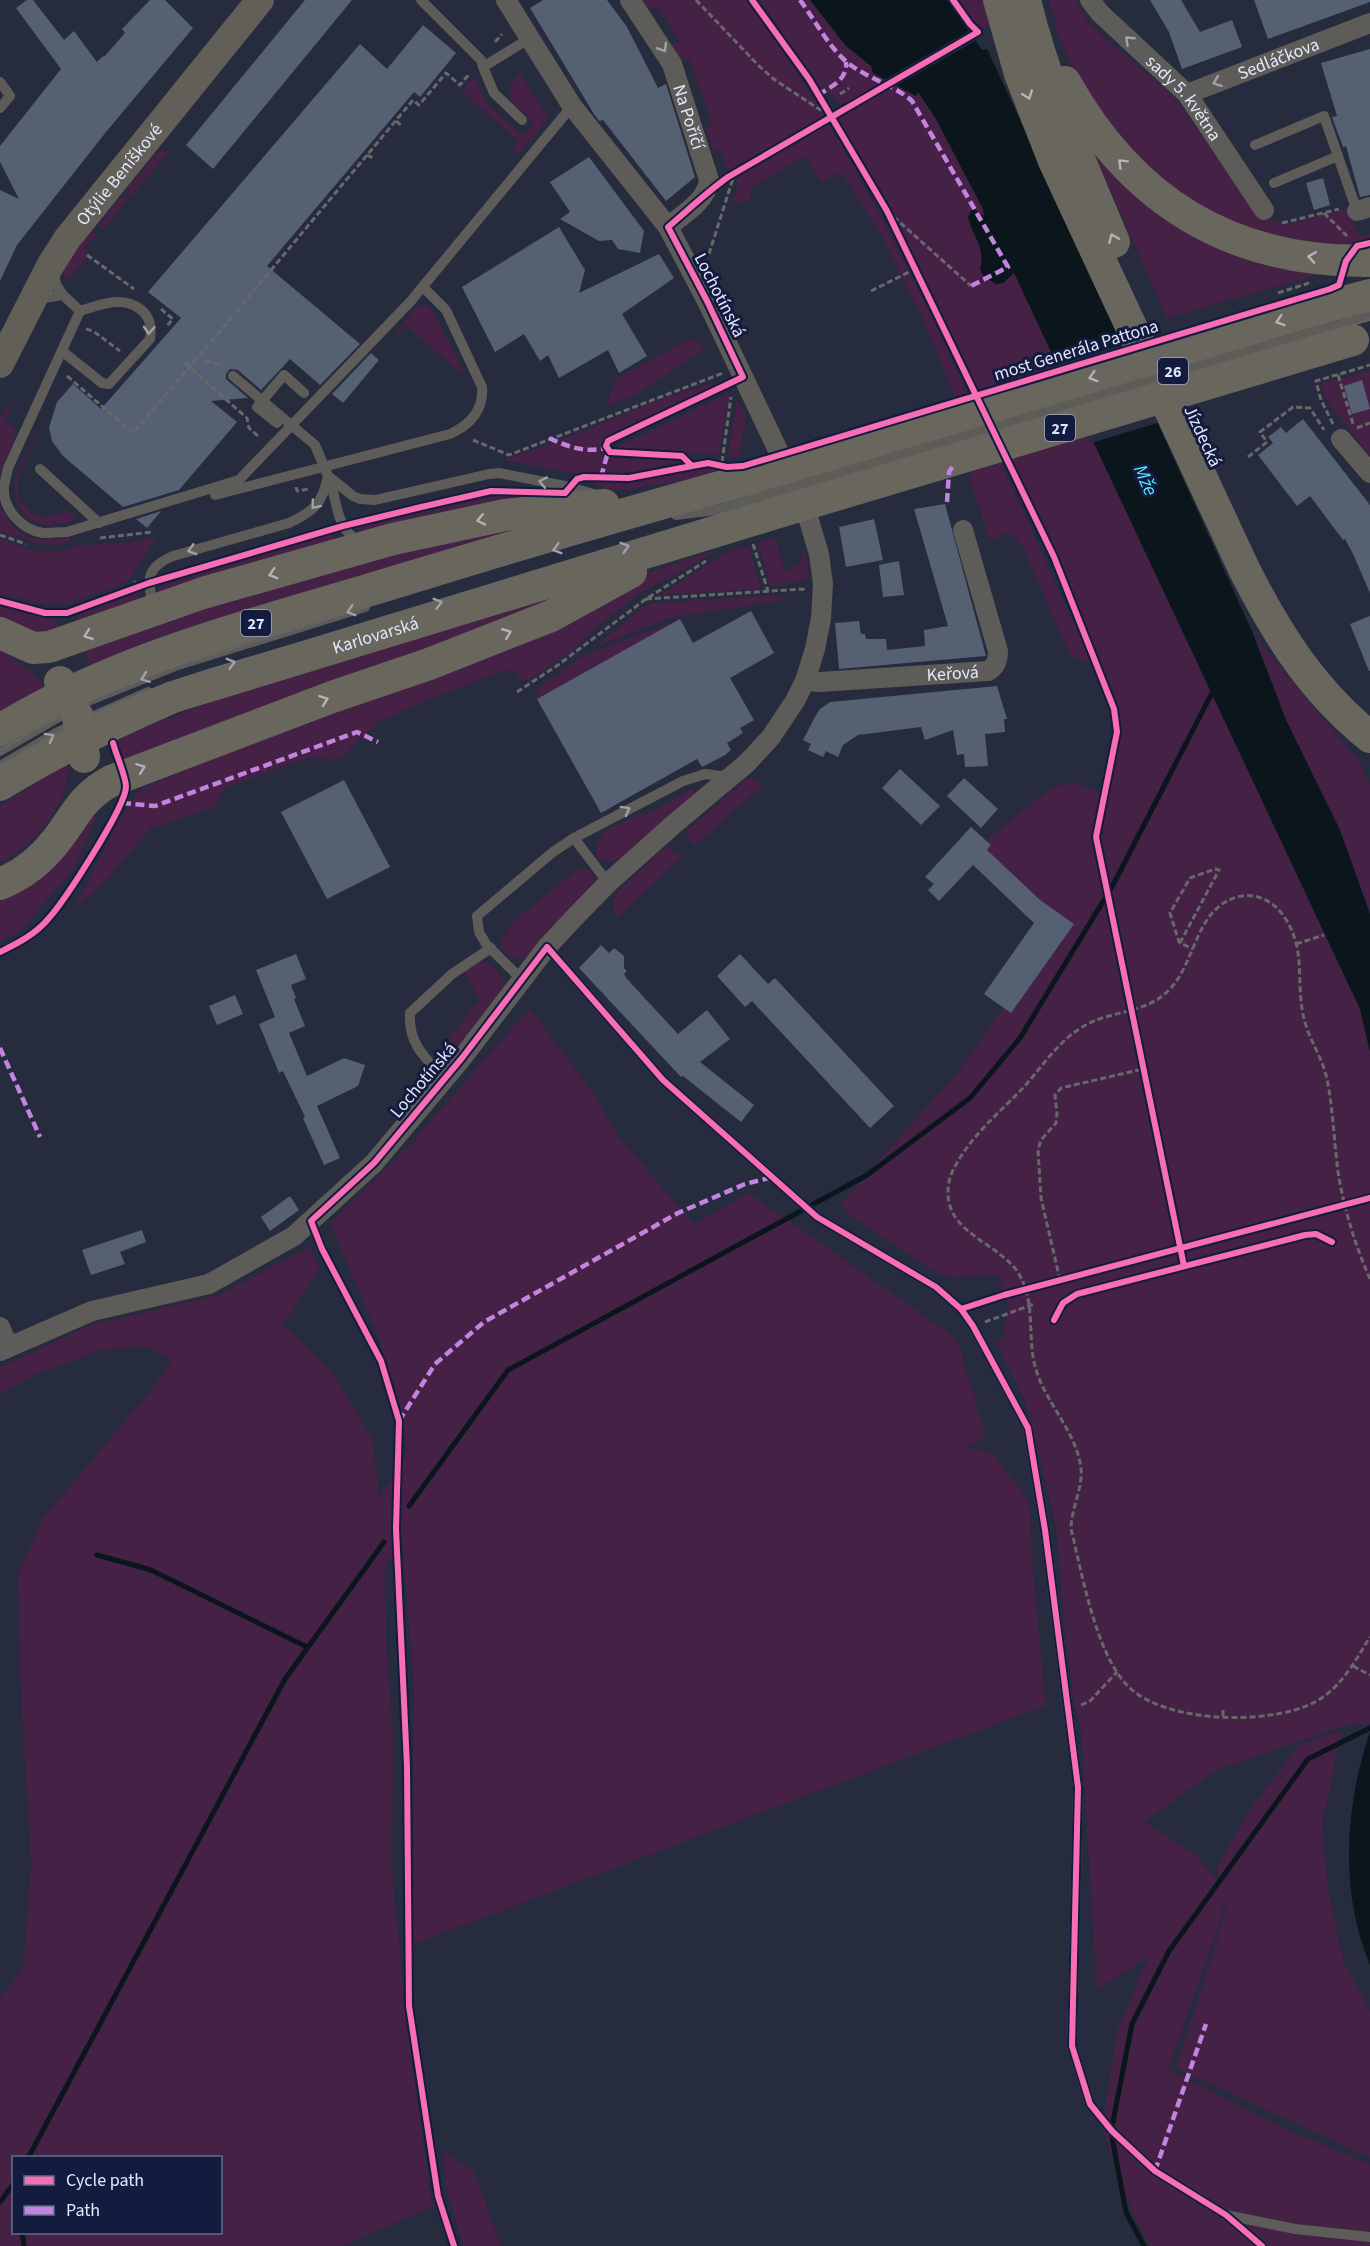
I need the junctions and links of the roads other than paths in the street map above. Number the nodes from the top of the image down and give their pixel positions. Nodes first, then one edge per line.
1 (260, 0) edge
2 (421, 0) edge
3 (630, 0) edge
4 (1090, 0) edge
5 (1017, 1) edge
6 (510, 2) edge
7 (1370, 23) edge
8 (530, 38) junction
9 (482, 63) junction
10 (0, 82) edge
11 (1187, 94) junction
12 (572, 106) junction
13 (0, 108) edge
14 (522, 120) dead end
15 (1255, 145) dead end
16 (1338, 156) junction
17 (1274, 183) dead end
18 (1361, 208) edge
19 (1264, 210) dead end
20 (668, 227) junction
21 (1358, 256) edge
22 (51, 266) junction
23 (423, 286) junction
24 (63, 295) junction
25 (1370, 295) edge
26 (31, 302) junction
27 (80, 311) junction
28 (1351, 323) edge
29 (62, 351) junction
30 (0, 364) edge
31 (233, 376) dead end
32 (304, 393) dead end
33 (277, 423) dead end
34 (292, 425) junction
35 (1335, 438) road end
36 (40, 469) dead end
37 (327, 471) junction
38 (1370, 473) edge
39 (200, 499) dead end
40 (637, 505) junction
41 (751, 508) junction
42 (716, 510) junction
43 (99, 523) junction
44 (343, 526) junction
45 (695, 529) junction
46 (963, 530) dead end
47 (646, 541) dead end
48 (380, 543) junction
49 (323, 560) junction
50 (151, 597) junction
51 (381, 602) dead end
52 (9, 638) edge
53 (805, 681) junction
54 (164, 686) dead end
55 (1370, 710) edge
56 (0, 730) edge
57 (1370, 737) edge
58 (0, 751) edge
59 (0, 766) edge
60 (731, 777) junction
61 (0, 785) edge
62 (65, 829) junction
63 (574, 838) junction
64 (608, 883) junction
65 (0, 884) edge
66 (547, 947) junction
67 (491, 948) junction
68 (521, 979) junction
69 (445, 1079) junction
70 (310, 1221) junction
71 (322, 1249) dead end
72 (0, 1327) edge
73 (4, 1348) edge
74 (1226, 2215) junction
75 (1370, 2237) edge
76 (1262, 2246) edge

1 - 22 street, Otýlie Beníškové
2 - 9 lane
3 -> 20 street, Na Poříčí
11 -> 4 street, sady 5. května
21 -> 5 main road
55 -> 5 main road, Jízdecká / 26
5 -> 57 main road, Jízdecká / 26
6 - 8 street, Lochotínská
7 -> 11 street, Sedláčkova
8 - 9 lane
8 - 12 street, Lochotínská
9 - 14 lane
10 - 13 lane
11 - 19 street, sady 5. května
12 - 20 street, Lochotínská
12 - 23 lane
15 - 16 lane
16 - 17 lane
16 - 18 lane
20 - 53 street, Lochotínská
22 - 24 lane
22 - 26 street, Otýlie Beníškové
23 - 34 lane
23 - 37 lane
24 - 26 lane
24 - 27 lane
25 - 28 main road, 27
26 - 30 street, Otýlie Beníškové
27 - 29 lane
27 -> 29 lane
28 - 41 main road, most Generála Pattona / 27, bridge
29 - 43 lane
31 - 34 lane
32 - 33 lane
34 - 37 lane
34 - 43 lane
35 - 38 street
36 - 43 lane
37 - 39 lane
40 -> 37 lane
37 - 44 lane
37 -> 50 lane
40 - 42 lane, Karlovarská
40 - 45 main road
40 -> 48 main road
41 - 42 lane, Karlovarská
41 - 45 main road, Karlovarská / 27
41 - 45 main road, Karlovarská / 27
42 - 45 lane, Karlovarská
44 - 48 lane
44 - 49 lane
45 - 47 lane, Karlovarská
45 -> 56 main road, Karlovarská / 27
61 -> 45 main road, Karlovarská / 27
62 -> 45 main road
46 - 53 street, Keřová
48 - 49 main road
49 -> 50 main road
50 -> 52 main road
51 -> 58 lane, Karlovarská
52 - 62 main road, bridge
53 - 60 street, Lochotínská
59 -> 54 lane
63 -> 60 lane
60 - 64 street, Lochotínská
62 - 65 main road
63 - 64 lane
63 - 67 lane
64 - 66 street, Lochotínská
66 - 68 street, Lochotínská
66 - 74 lane
67 - 68 lane
67 - 69 lane
68 - 69 street, Lochotínská
69 - 70 street, Lochotínská
70 - 71 lane
70 - 73 street, Lochotínská
72 - 73 street, Lochotínská
74 - 75 lane
74 - 76 lane

